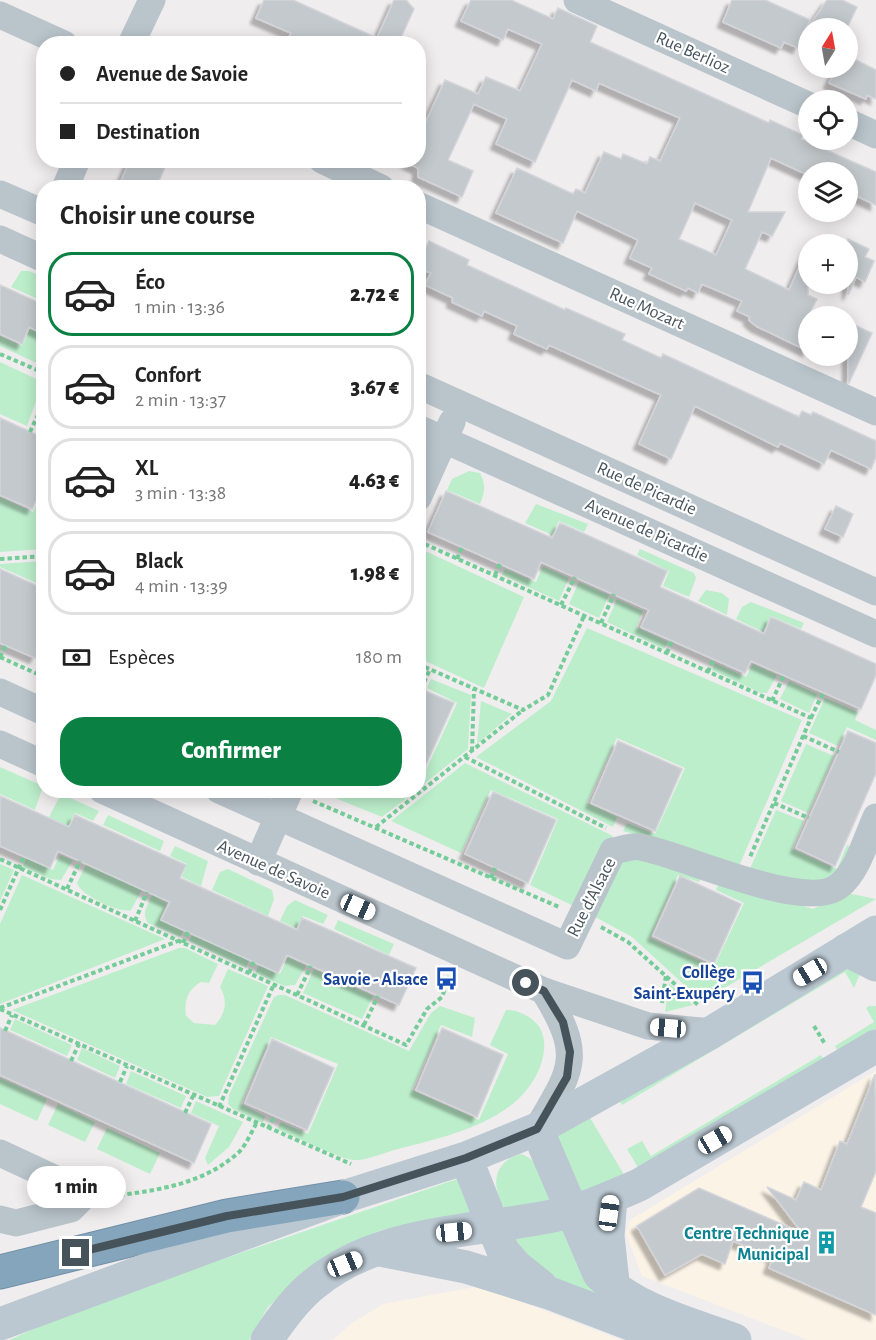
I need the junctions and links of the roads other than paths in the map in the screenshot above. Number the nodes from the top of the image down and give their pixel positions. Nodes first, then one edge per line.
1 (152, 0) edge
2 (578, 0) edge
3 (0, 15) edge
4 (46, 36) edge
5 (135, 36) edge
6 (798, 100) edge
7 (858, 127) edge
8 (876, 135) edge
9 (338, 168) edge
10 (364, 180) edge
11 (0, 194) edge
12 (426, 209) edge
13 (36, 210) edge
14 (0, 239) edge
15 (36, 255) edge
16 (426, 389) edge
17 (461, 404) junction
18 (876, 412) edge
19 (426, 431) edge
20 (444, 439) junction
21 (426, 480) edge
22 (876, 592) edge
23 (876, 634) edge
24 (0, 692) edge
25 (36, 708) edge
26 (0, 744) edge
27 (36, 760) edge
28 (119, 798) edge
29 (236, 798) edge
30 (287, 798) edge
31 (278, 817) junction
32 (876, 817) edge
33 (258, 862) junction
34 (876, 932) edge
35 (846, 950) junction
36 (876, 965) edge
37 (544, 991) junction
38 (706, 1019) junction
39 (876, 1046) edge
40 (537, 1129) junction
41 (0, 1153) edge
42 (466, 1158) junction
43 (343, 1197) junction
44 (611, 1197) junction
45 (572, 1211) junction
46 (0, 1219) edge
47 (493, 1227) junction
48 (378, 1250) junction
49 (0, 1272) edge
50 (613, 1288) junction
51 (552, 1294) junction
52 (0, 1324) edge
53 (267, 1340) edge
54 (672, 1340) edge
55 (735, 1340) edge

1 - 5 street
2 - 6 street, Rue Berlioz
3 - 4 street
7 - 8 street
9 - 10 street
11 - 13 street
12 - 18 street, Rue Mozart
14 - 15 street
16 - 17 street, Rue de Picardie
17 - 20 street
17 - 22 street, Rue de Picardie
19 - 20 street, Avenue de Picardie
20 - 21 street
20 - 23 street, Avenue de Picardie
24 - 25 street
26 - 27 street
28 - 33 street, Avenue de Savoie
29 - 31 street, Rue d'Alsace
30 - 31 street
31 - 32 street, Rue d'Alsace
31 - 33 street
33 - 37 street, Avenue de Savoie
34 - 35 main road
35 - 36 main road
35 - 38 main road
37 - 38 street, Avenue de Savoie
37 - 40 street
38 - 40 main road
39 - 44 main road
40 - 42 main road
40 - 45 main road
41 - 46 street
42 - 43 main road
42 - 47 main road
43 - 49 highway
43 - 52 main road
44 - 45 main road
44 - 50 main road
45 - 47 main road
45 - 50 main road
47 - 48 main road
47 - 51 main road
48 - 51 main road
48 - 53 main road
50 - 55 main road
51 - 54 main road

